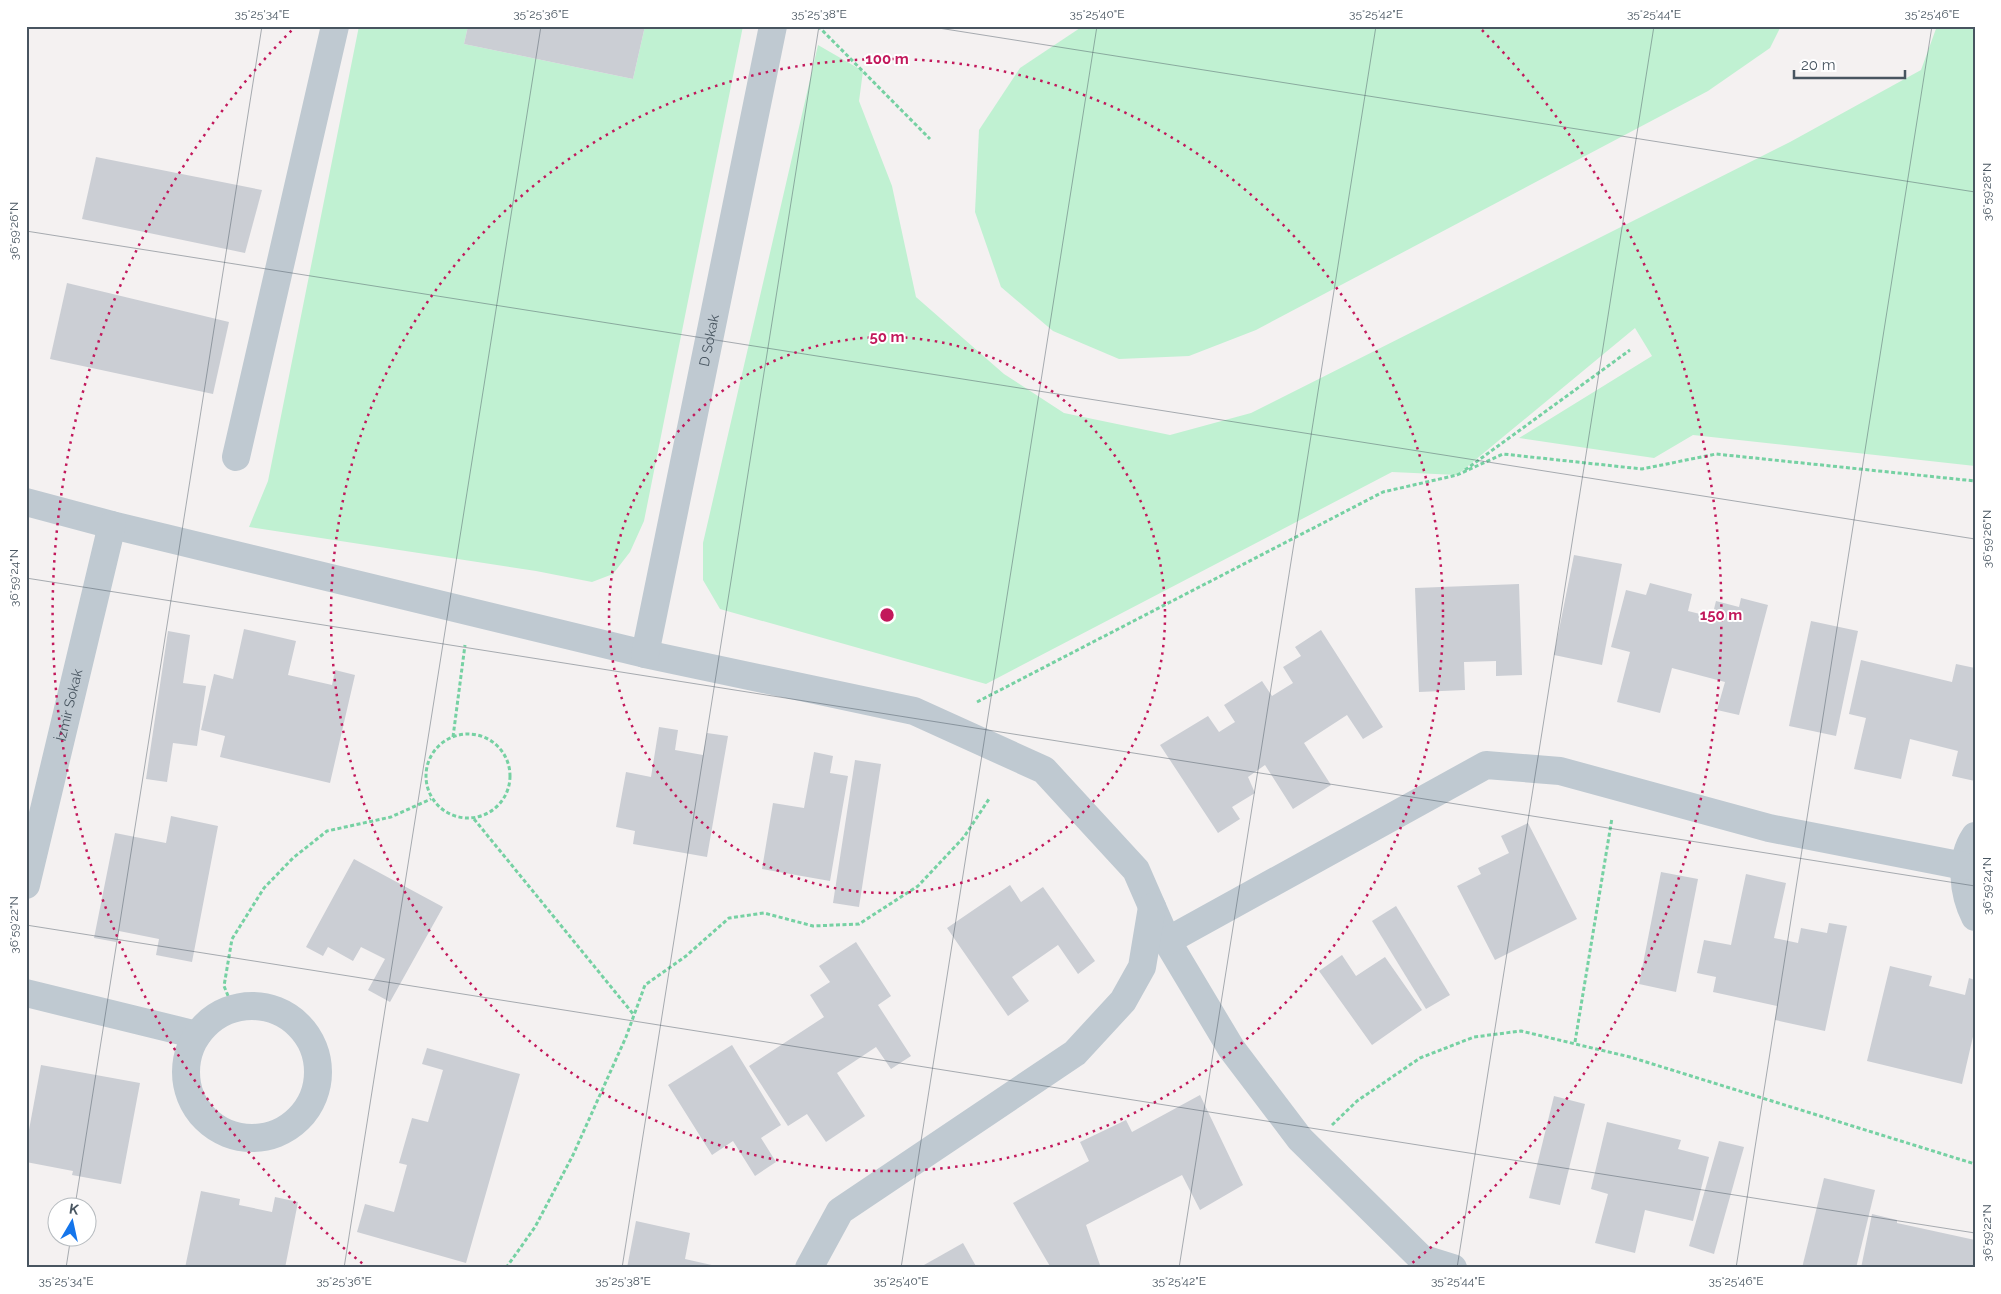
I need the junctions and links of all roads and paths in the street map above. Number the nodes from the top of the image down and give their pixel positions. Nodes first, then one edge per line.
1 (335, 26) edge
2 (773, 26) edge
3 (818, 26) edge
4 (930, 139) dead end
5 (1630, 350) dead end
6 (236, 457) dead end
7 (1457, 475) junction
8 (1975, 481) edge
9 (26, 502) edge
10 (112, 525) junction
11 (469, 612) junction
12 (645, 654) junction
13 (938, 722) junction
14 (453, 736) junction
15 (1617, 787) junction
16 (431, 799) junction
17 (988, 800) dead end
18 (474, 819) junction
19 (1975, 836) edge
20 (1964, 866) junction
21 (26, 885) edge
22 (1152, 907) junction
23 (1975, 917) edge
24 (1167, 941) junction
25 (26, 993) edge
26 (232, 1008) junction
27 (634, 1015) junction
28 (197, 1034) junction
29 (1575, 1042) junction
30 (1309, 1148) junction
31 (1975, 1164) edge
32 (1419, 1263) edge
33 (506, 1268) edge
34 (809, 1268) edge
35 (1453, 1268) edge

1 - 6 lane
2 - 12 lane, D Sokak
3 - 4 path
5 - 7 path
7 - 8 path
7 - 13 path
9 - 10 lane
10 - 11 lane
10 - 21 lane, İzmir Sokak
11 - 12 lane
11 - 14 path
12 - 13 lane
13 - 22 lane
14 - 16 path
14 - 18 path
15 - 20 lane
15 - 24 lane
15 - 29 path
16 - 18 path
16 - 26 path
17 - 27 path
18 - 27 path
19 - 20 lane
20 - 23 lane
22 - 24 lane
22 - 34 lane
24 - 30 lane
25 - 28 lane
26 - 28 lane
26 - 28 lane
27 - 33 path
29 - 30 path
29 - 31 path
30 - 32 lane
32 - 35 lane

